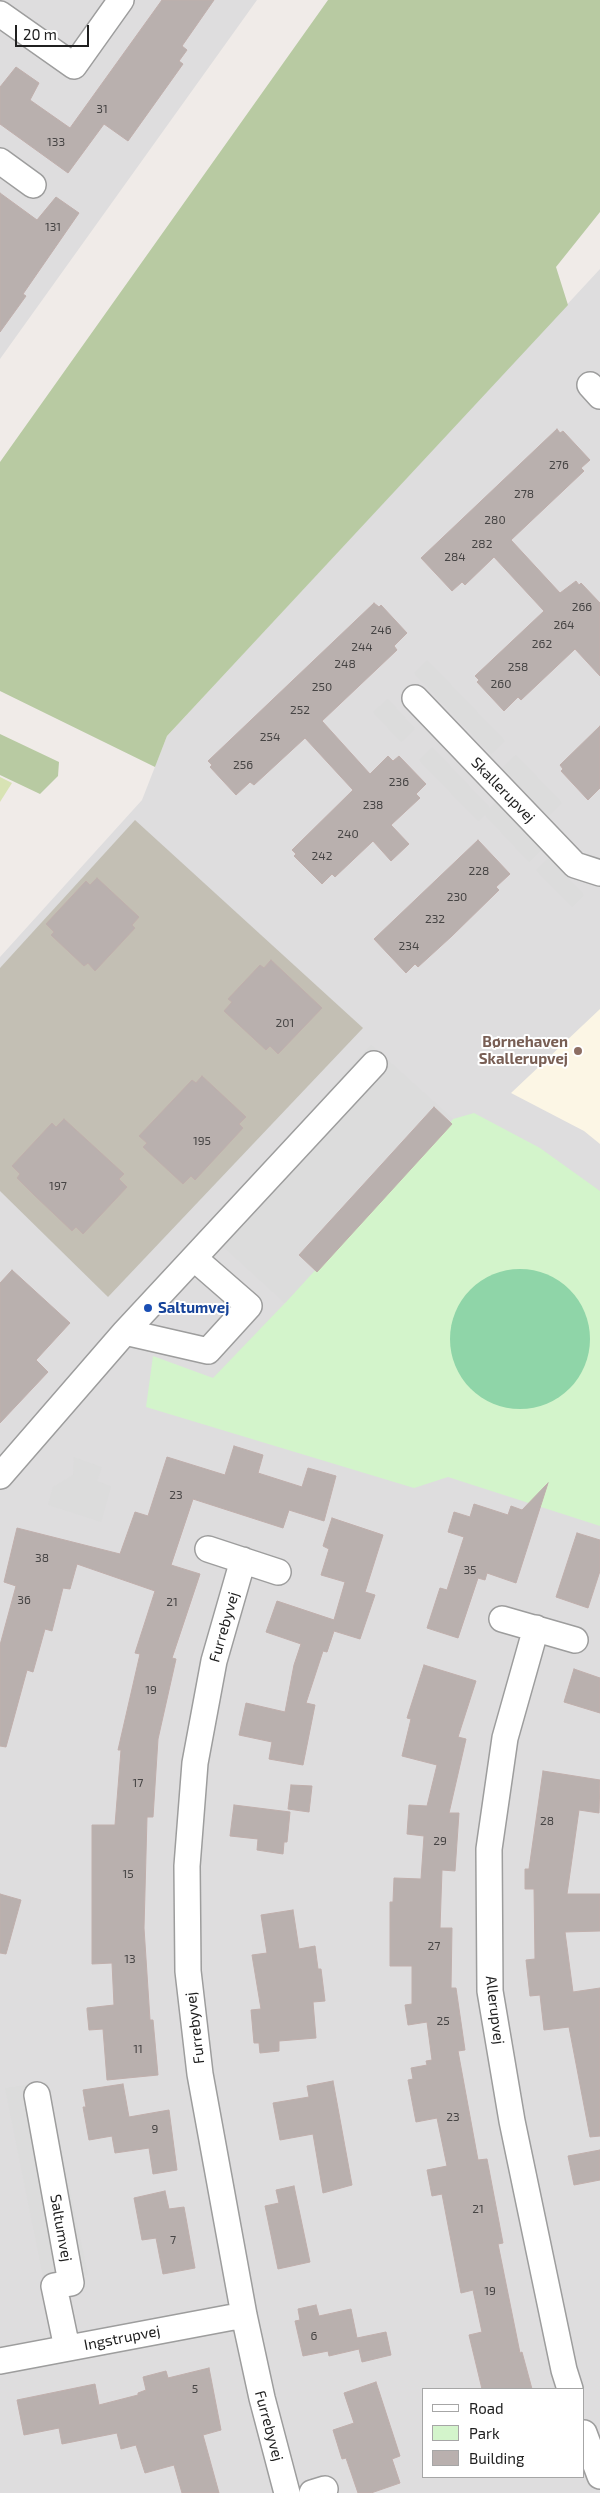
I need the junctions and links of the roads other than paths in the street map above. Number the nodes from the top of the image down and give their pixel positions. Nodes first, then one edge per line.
1 (121, 0) edge
2 (4, 24) edge
3 (0, 161) edge
4 (34, 186) dead end
5 (415, 698) dead end
6 (599, 871) edge
7 (374, 1064) dead end
8 (195, 1259) junction
9 (125, 1332) junction
10 (0, 1476) edge
11 (208, 1549) dead end
12 (243, 1560) junction
13 (278, 1572) dead end
14 (502, 1618) dead end
15 (536, 1628) junction
16 (575, 1640) dead end
17 (37, 2095) dead end
18 (244, 2315) junction
19 (67, 2348) junction
20 (0, 2361) edge
21 (570, 2388) edge
22 (585, 2436) edge
23 (600, 2476) edge
24 (287, 2493) edge

1 - 2 street
3 - 4 street
5 - 6 street, Skallerupvej
7 - 8 street
8 - 9 street
8 - 9 street
9 - 10 street
11 - 12 street
12 - 13 street
12 - 18 street, Furrebyvej
14 - 15 street
15 - 16 street
15 - 21 street, Allerupvej
17 - 19 street, Saltumvej
18 - 19 street, Ingstrupvej
18 - 24 street, Furrebyvej
19 - 20 street, Ingstrupvej
22 - 23 street

